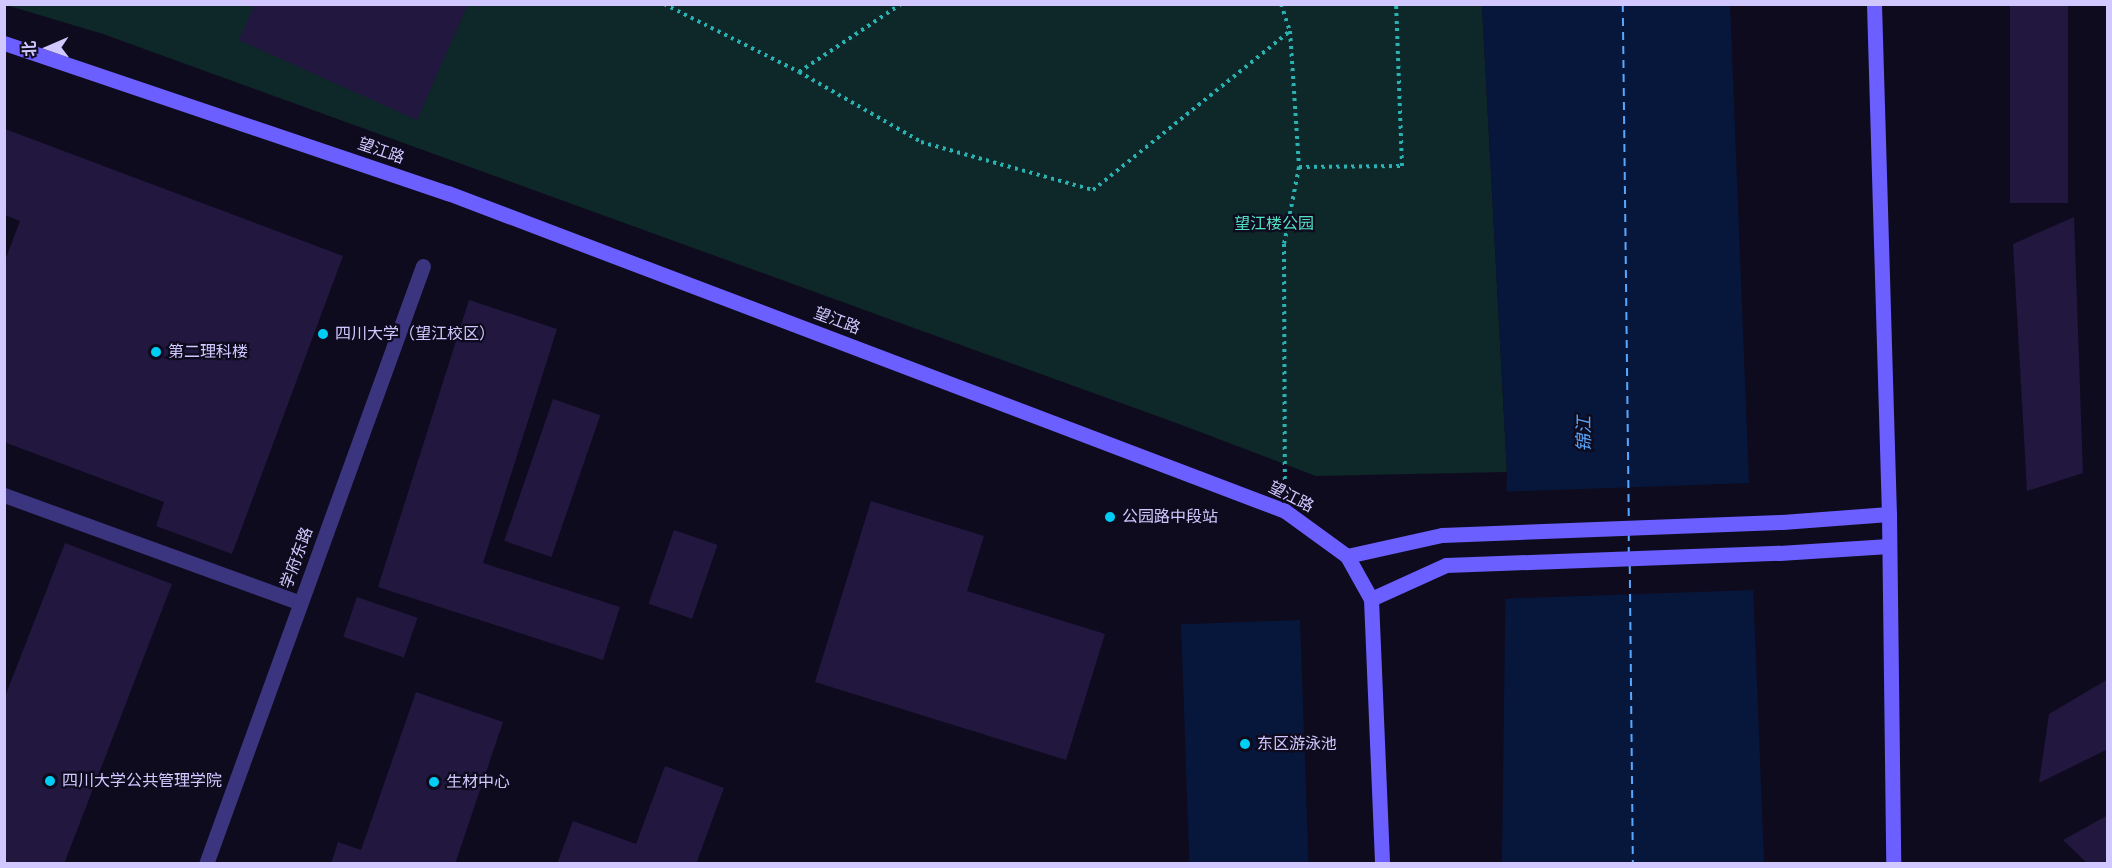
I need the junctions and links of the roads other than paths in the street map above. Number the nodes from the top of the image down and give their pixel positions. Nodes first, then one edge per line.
1 (1874, 4) edge
2 (4, 43) edge
3 (423, 266) dead end
4 (4, 495) edge
5 (1889, 514) junction
6 (1889, 546) junction
7 (1347, 556) junction
8 (1371, 599) junction
9 (300, 603) junction
10 (206, 864) edge
11 (1382, 864) edge
12 (1893, 864) edge

1 - 5 street
2 - 7 street, 望江路
3 - 9 street, 学府东路
4 - 9 street
5 - 6 street
5 - 7 street
6 - 8 street
6 - 12 street
7 - 8 street, 望江路
8 - 11 street, 望江路
9 - 10 street, 学府东路

